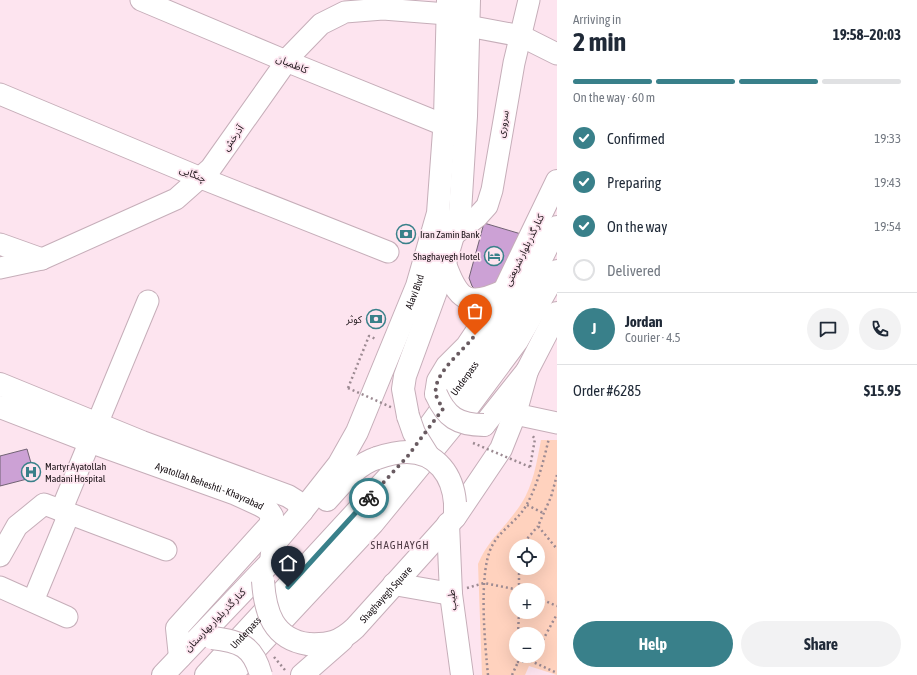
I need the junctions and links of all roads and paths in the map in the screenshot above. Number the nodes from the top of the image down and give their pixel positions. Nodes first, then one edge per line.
1 (141, 0) edge
2 (469, 0) edge
3 (529, 0) edge
4 (448, 7) edge
5 (468, 26) junction
6 (521, 36) junction
7 (557, 54) edge
8 (286, 61) junction
9 (0, 94) edge
10 (444, 125) junction
11 (201, 178) junction
12 (557, 181) edge
13 (557, 227) edge
14 (455, 234) junction
15 (0, 244) edge
16 (388, 252) dead end
17 (42, 260) junction
18 (445, 264) junction
19 (0, 268) edge
20 (557, 271) edge
21 (504, 291) junction
22 (148, 301) dead end
23 (557, 313) edge
24 (369, 336) dead end
25 (527, 371) junction
26 (0, 384) edge
27 (348, 388) dead end
28 (439, 402) junction
29 (0, 408) edge
30 (515, 414) junction
31 (555, 422) edge
32 (94, 433) junction
33 (535, 439) dead end
34 (429, 457) junction
35 (530, 467) dead end
36 (557, 475) edge
37 (527, 505) junction
38 (58, 510) junction
39 (302, 511) junction
40 (544, 513) junction
41 (453, 514) junction
42 (538, 526) junction
43 (527, 539) edge
44 (557, 549) edge
45 (166, 550) dead end
46 (0, 556) edge
47 (267, 569) junction
48 (484, 583) junction
49 (394, 584) junction
50 (0, 587) edge
51 (509, 588) edge
52 (451, 594) junction
53 (33, 601) junction
54 (545, 601) edge
55 (557, 606) edge
56 (557, 614) edge
57 (67, 617) dead end
58 (545, 635) edge
59 (344, 638) junction
60 (180, 657) junction
61 (518, 663) edge
62 (535, 663) edge
63 (557, 673) edge
64 (162, 675) edge
65 (206, 675) edge
66 (231, 675) edge
67 (261, 675) edge
68 (302, 675) edge
69 (462, 675) edge
70 (488, 675) edge
71 (512, 675) edge

1 - 8 street, کاظمیان
2 - 5 main road, Alavi Blvd
3 - 6 street, سروری
4 - 8 street, آذرخش
4 - 10 main road, Alavi Blvd
5 - 6 street
5 - 14 main road, Alavi Blvd
6 - 7 street
6 - 14 street, سروری
8 - 10 street, کاظمیان
8 - 11 street, آذرخش
9 - 11 street, چنگایی
10 - 39 main road, Alavi Blvd
11 - 16 street, چنگایی
11 - 17 street, آذرخش
12 - 21 main road, کنار گذر بلوار شریعتی
13 - 28 main road, Underpass
14 - 18 main road, Alavi Blvd
15 - 17 street
17 - 19 street, آذرخش
18 - 21 main road
18 - 34 main road, Alavi Blvd, bridge
20 - 66 main road, Underpass
21 - 28 main road, کنار گذر بلوار شریعتی
22 - 32 street
23 - 25 main road
24 - 27 path
25 - 28 main road, bridge
25 - 30 main road, Shaghayegh Square
26 - 32 main road, Ayatollah Beheshti - Khayrabad
28 - 65 main road, Underpass
29 - 32 main road, Ayatollah Beheshti - Khayrabad
30 - 31 street
30 - 41 main road, Shaghayegh Square
31 - 37 path
32 - 38 street
32 - 39 main road, Ayatollah Beheshti - Khayrabad
32 - 60 main road, Ayatollah Beheshti - Khayrabad
33 - 35 path
34 - 41 main road, bridge
34 - 47 main road, bridge
36 - 40 path
37 - 40 path
37 - 48 path
38 - 45 street
38 - 46 street
38 - 53 street
39 - 47 main road, Alavi Blvd
40 - 42 path
41 - 49 main road, Shaghayegh Square
41 - 52 main road, طیب
42 - 43 path
42 - 44 path
47 - 59 main road, Shaghayegh Square, bridge
47 - 60 main road, کنار گذر بلوار بهارستان
48 - 51 path
48 - 52 path
48 - 70 path
49 - 52 main road
49 - 59 main road, Shaghayegh Square
50 - 53 street
52 - 69 main road, طیب
53 - 57 street
54 - 55 path
56 - 58 path
59 - 68 main road
60 - 64 main road, کنار گذر بلوار بهارستان
60 - 67 main road, bridge
61 - 71 path
62 - 63 path

